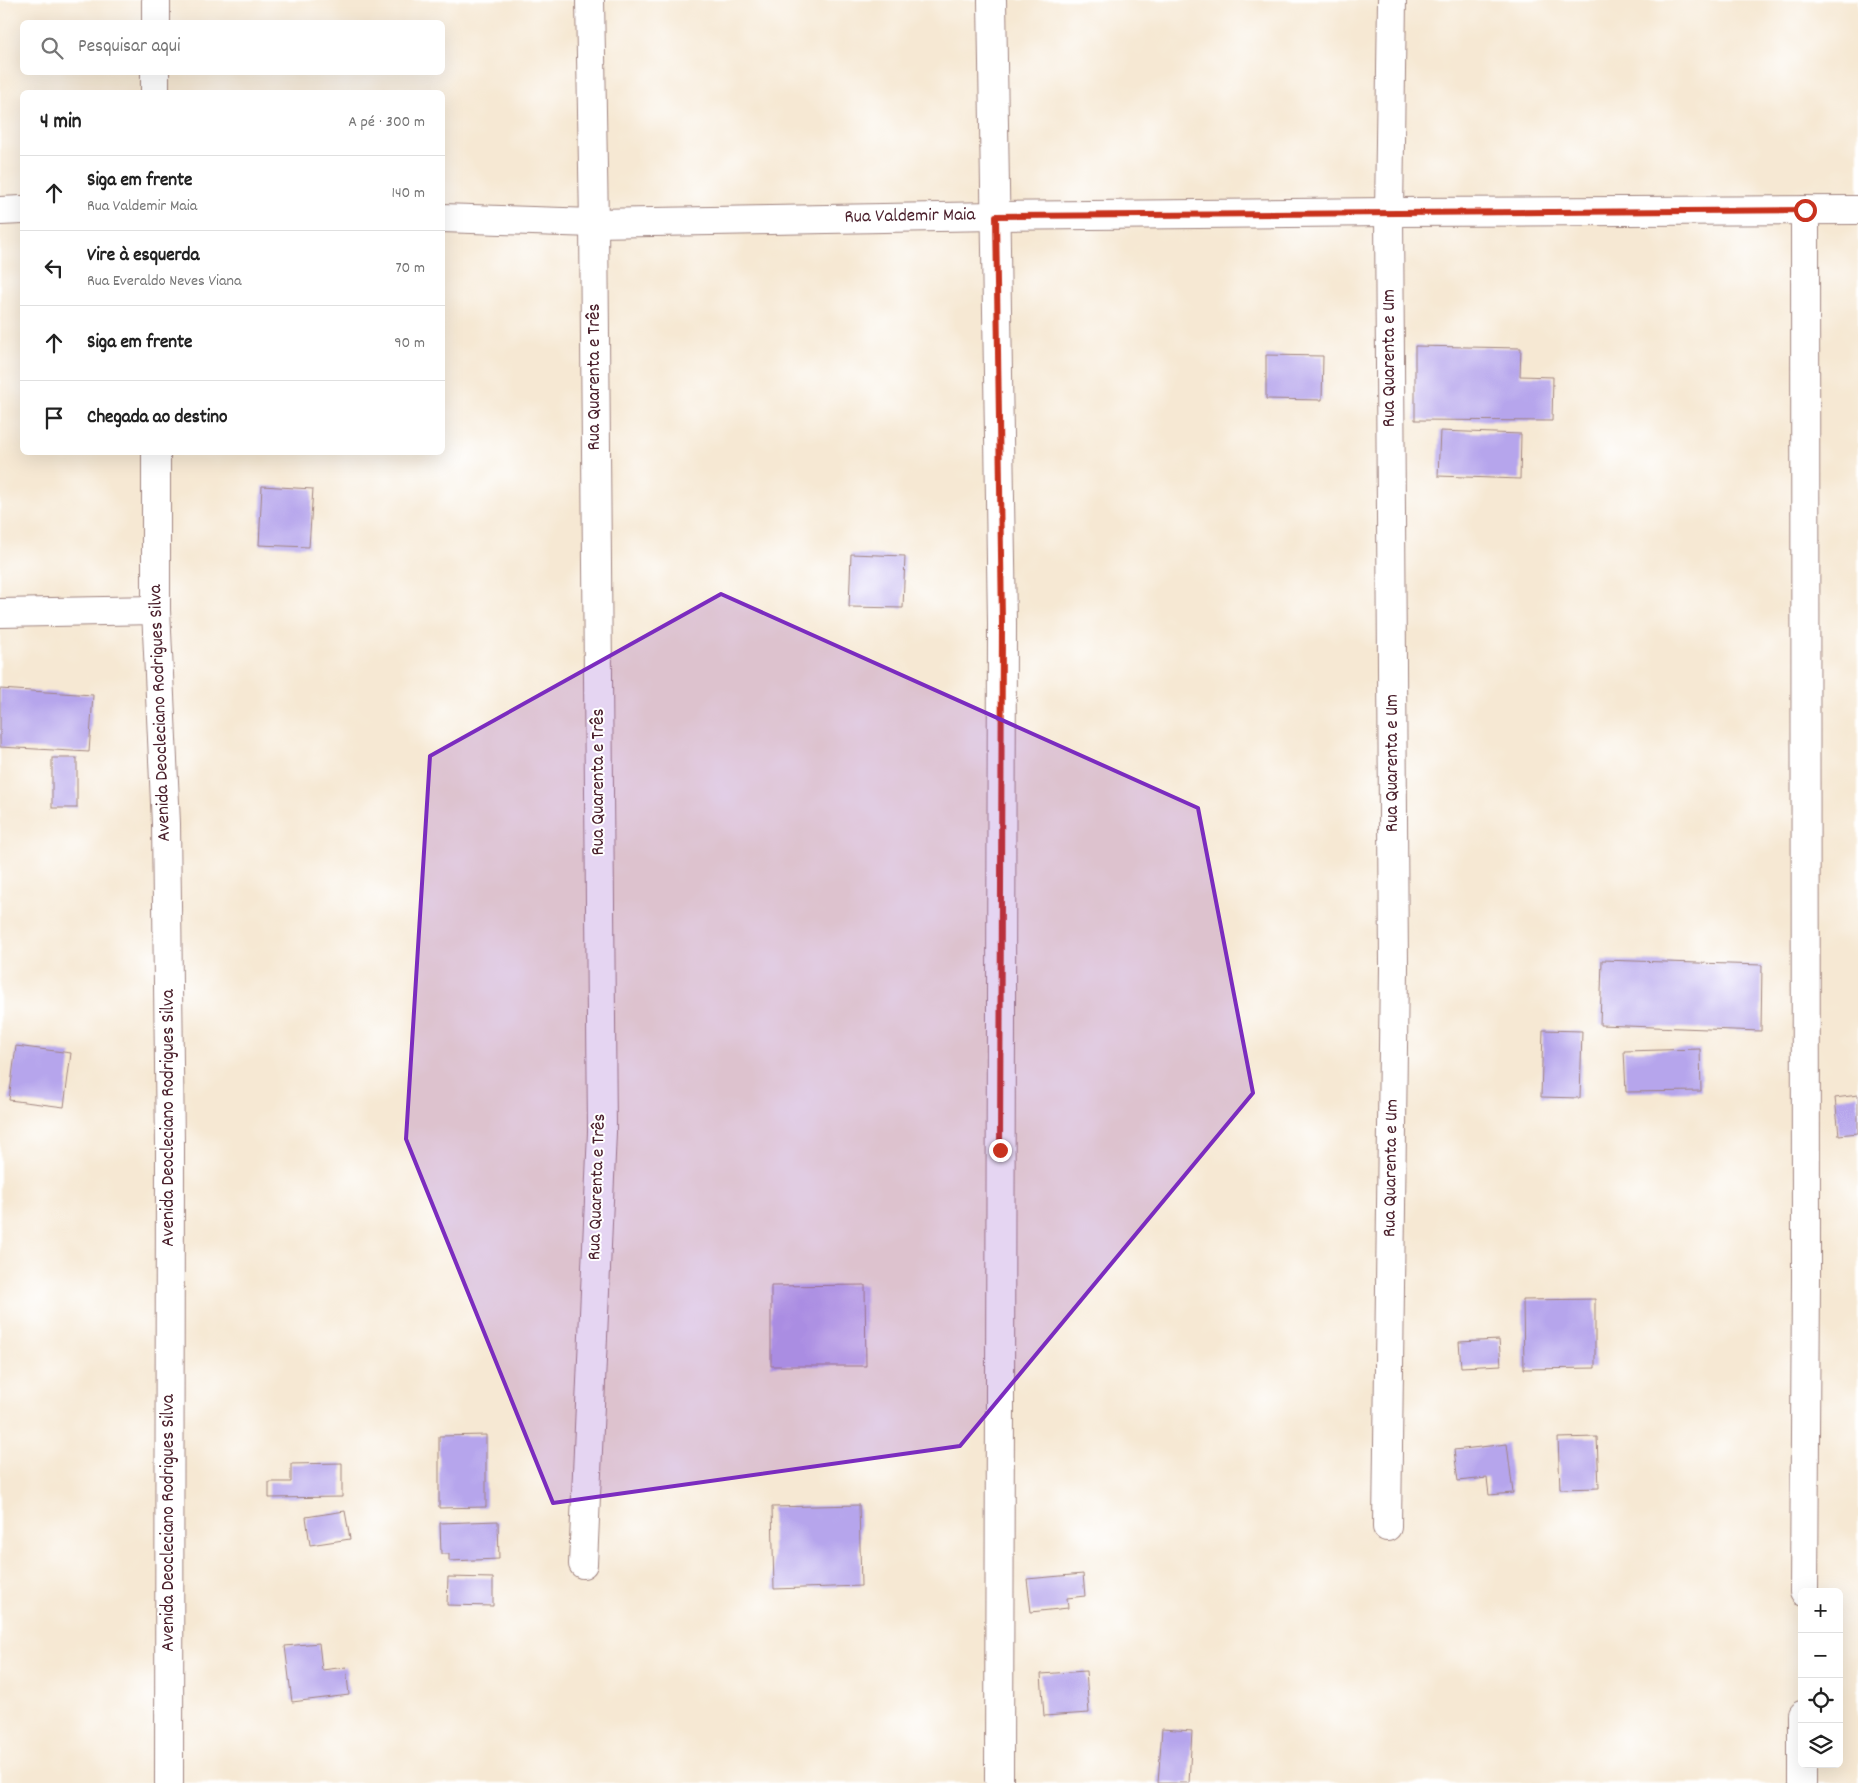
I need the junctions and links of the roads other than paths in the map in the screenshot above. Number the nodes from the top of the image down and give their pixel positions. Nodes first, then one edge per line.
1 (156, 0) edge
2 (590, 0) edge
3 (992, 0) edge
4 (1392, 0) edge
5 (156, 20) edge
6 (155, 75) edge
7 (155, 90) edge
8 (20, 210) edge
9 (1805, 210) junction
10 (1858, 210) edge
11 (0, 211) edge
12 (1389, 212) junction
13 (996, 216) junction
14 (445, 218) edge
15 (594, 223) junction
16 (156, 455) edge
17 (156, 610) junction
18 (0, 613) edge
19 (1387, 1527) dead end
20 (583, 1564) dead end
21 (1804, 1588) edge
22 (1802, 1723) edge
23 (1801, 1775) edge
24 (999, 1780) dead end
25 (169, 1783) edge

1 - 5 street
2 - 15 street, Rua Quarenta e Três
3 - 13 street
4 - 12 street, Rua Quarenta e Um
6 - 7 street
8 - 11 street
9 - 10 street, Rua Valdemir Maia
9 - 12 street, Rua Valdemir Maia
9 - 21 street
12 - 13 street, Rua Valdemir Maia
12 - 19 street, Rua Quarenta e Um
13 - 15 street, Rua Valdemir Maia
13 - 24 street
14 - 15 street, Rua Valdemir Maia
15 - 20 street, Rua Quarenta e Três
16 - 17 street, Avenida Deocleciano Rodrigues Silva
17 - 18 street
17 - 25 street, Avenida Deocleciano Rodrigues Silva
22 - 23 street

